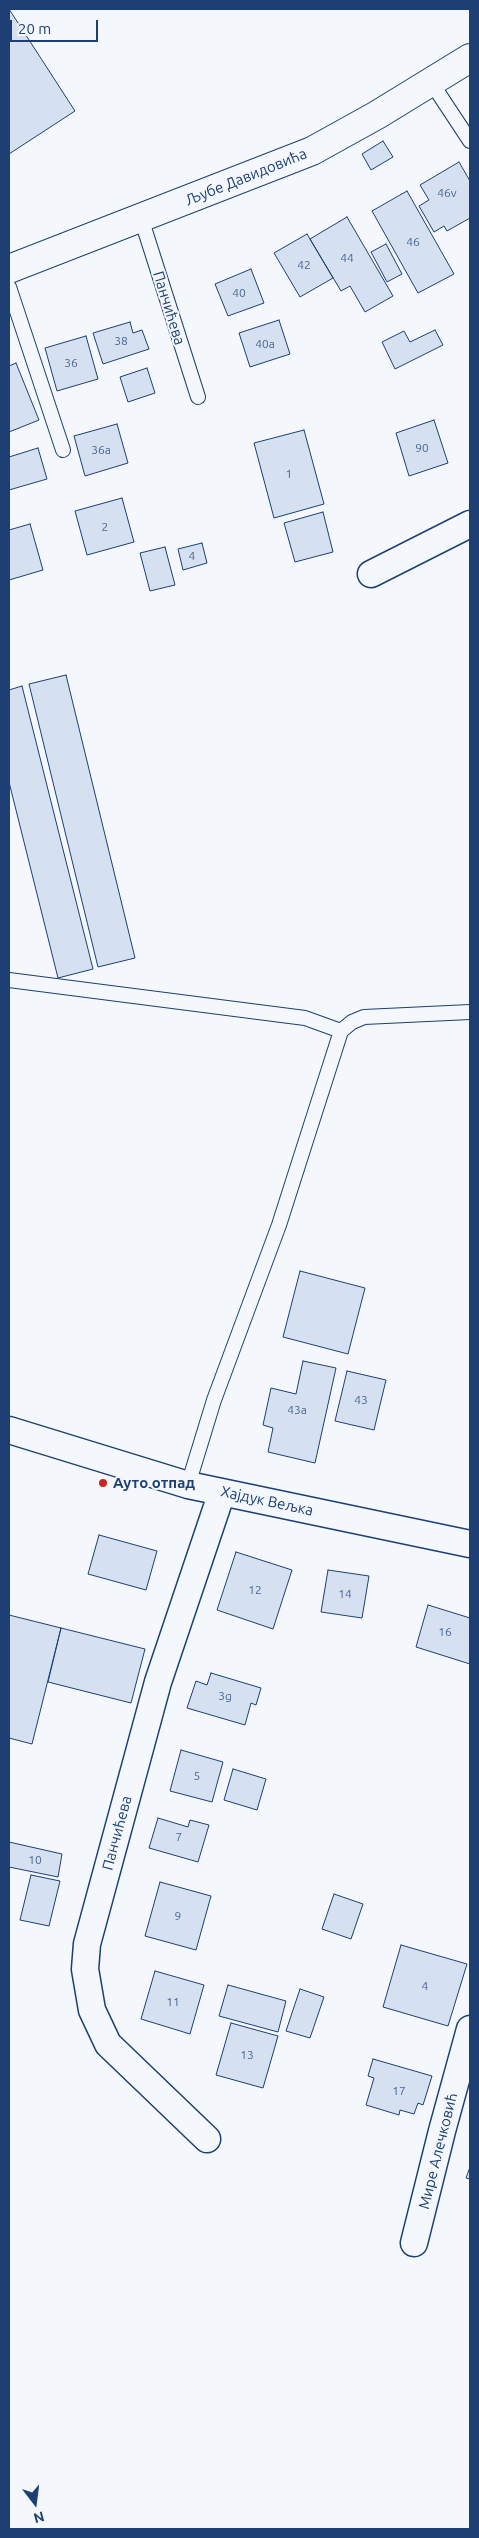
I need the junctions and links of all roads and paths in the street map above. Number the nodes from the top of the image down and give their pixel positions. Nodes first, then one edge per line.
1 (470, 58) edge
2 (431, 82) junction
3 (470, 141) edge
4 (141, 218) junction
5 (9, 269) edge
6 (9, 287) edge
7 (198, 397) dead end
8 (63, 450) dead end
9 (470, 524) edge
10 (371, 574) dead end
11 (9, 980) edge
12 (470, 1012) edge
13 (341, 1031) junction
14 (9, 1430) edge
15 (188, 1485) junction
16 (222, 1492) junction
17 (470, 1544) edge
18 (470, 2029) edge
19 (207, 2139) dead end
20 (414, 2243) dead end

1 - 2 main road, Љубе Давидовића
2 - 3 lane
2 - 4 main road, Љубе Давидовића
4 - 5 main road, Љубе Давидовића
4 - 7 lane, Панчићева
6 - 8 lane
9 - 10 street
11 - 13 lane
12 - 13 lane
13 - 15 lane
14 - 15 street, Хајдук Вељка
15 - 16 street, Хајдук Вељка
16 - 17 street, Хајдук Вељка
16 - 19 street, Панчићева
18 - 20 street, Мире Алечковић

